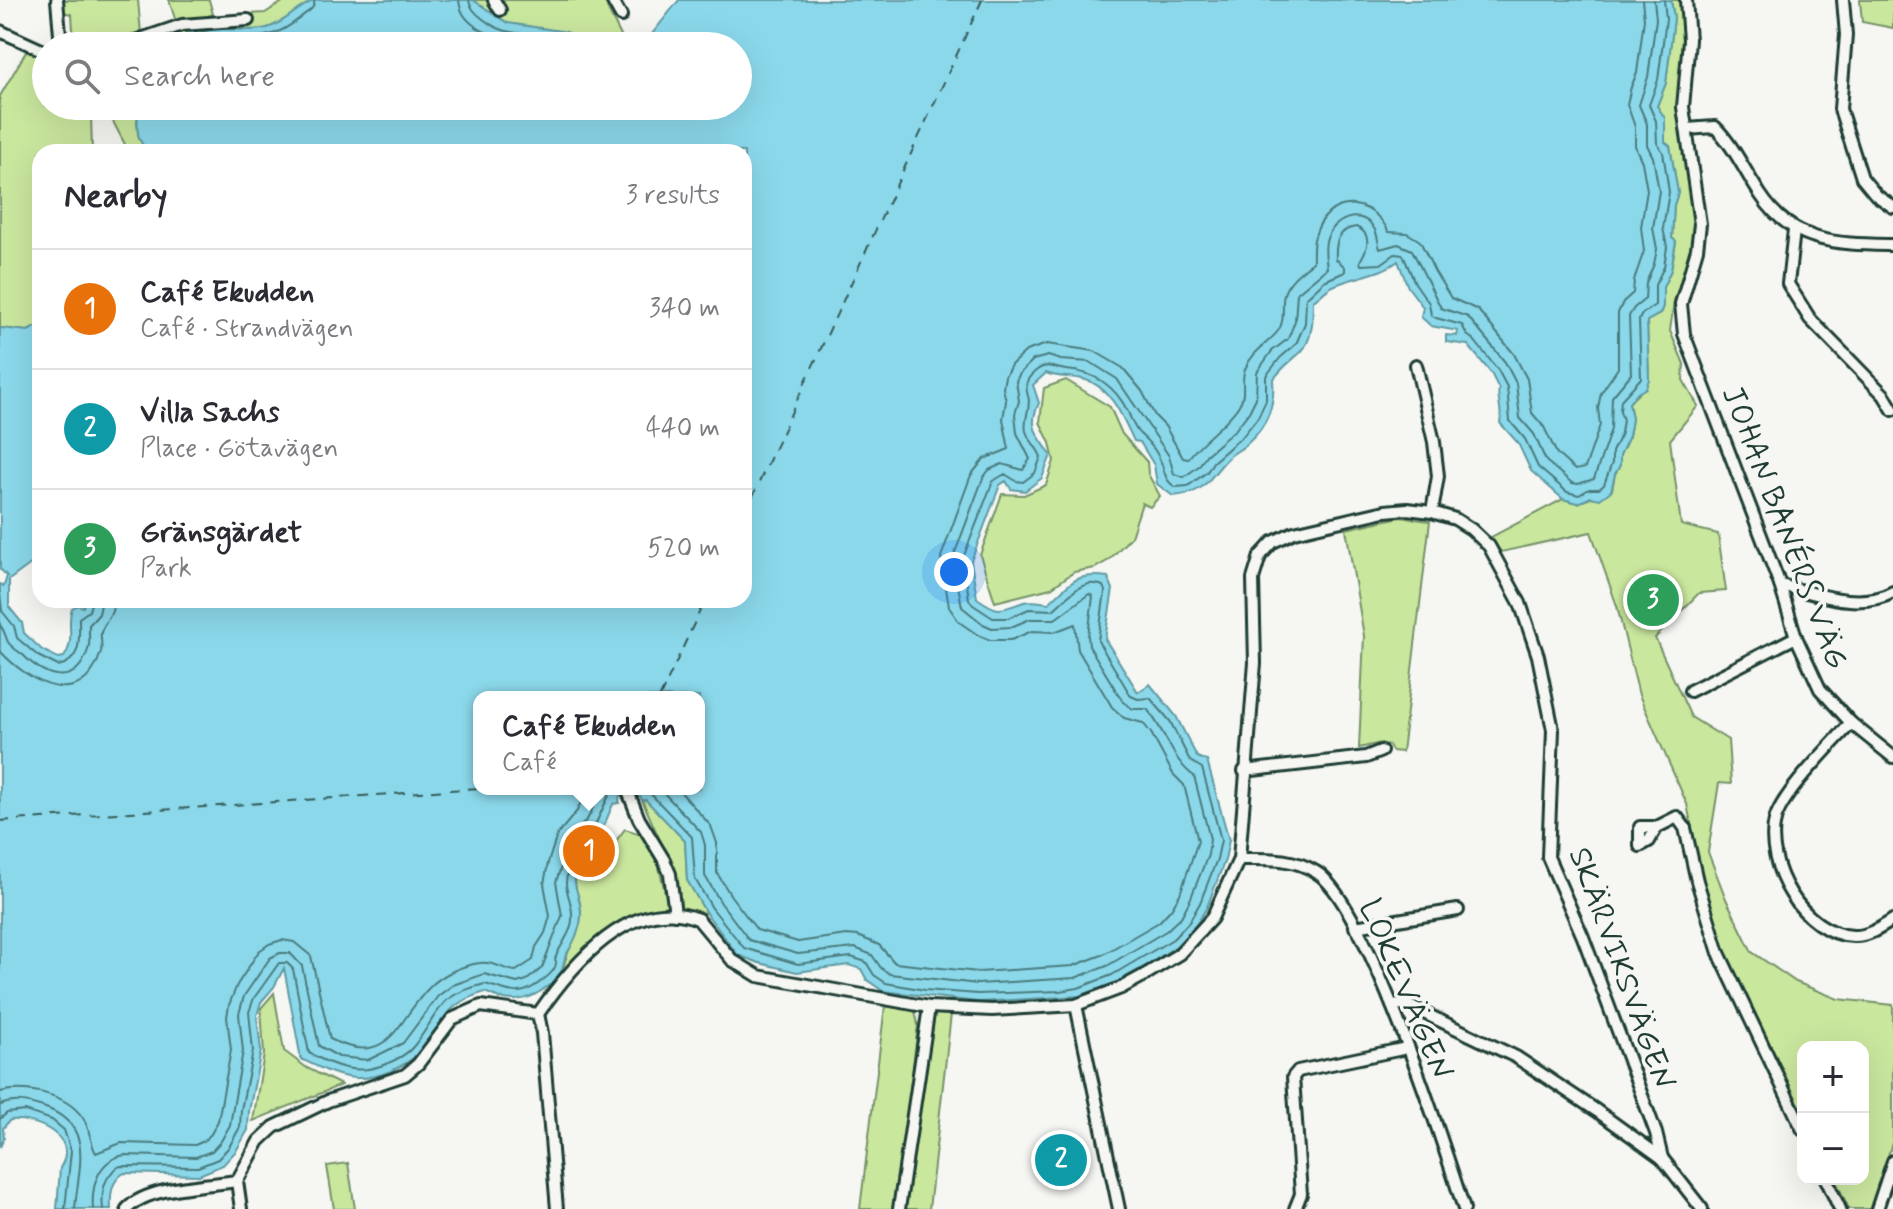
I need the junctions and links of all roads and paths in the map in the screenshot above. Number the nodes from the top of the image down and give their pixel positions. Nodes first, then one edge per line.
1 (57, 0) edge
2 (494, 0) edge
3 (612, 0) edge
4 (1686, 0) edge
5 (1843, 0) edge
6 (500, 10) dead end
7 (621, 16) dead end
8 (248, 20) dead end
9 (0, 31) edge
10 (60, 32) edge
11 (161, 32) edge
12 (32, 46) edge
13 (1687, 129) junction
14 (1893, 207) edge
15 (1794, 230) junction
16 (1893, 245) edge
17 (1416, 365) dead end
18 (1888, 392) edge
19 (1893, 410) edge
20 (1432, 512) junction
21 (1780, 585) junction
22 (1893, 592) edge
23 (1796, 637) junction
24 (1690, 691) dead end
25 (1851, 723) junction
26 (1381, 751) dead end
27 (1893, 757) edge
28 (1244, 771) junction
29 (629, 795) edge
30 (1657, 827) dead end
31 (1239, 859) junction
32 (1458, 910) dead end
33 (675, 914) junction
34 (1893, 920) edge
35 (1355, 927) junction
36 (1076, 1005) junction
37 (1392, 1005) junction
38 (929, 1007) junction
39 (538, 1014) junction
40 (1407, 1048) junction
41 (1797, 1117) edge
42 (1662, 1158) junction
43 (1893, 1161) edge
44 (237, 1181) junction
45 (1829, 1185) edge
46 (127, 1209) edge
47 (241, 1209) edge
48 (557, 1209) edge
49 (899, 1209) edge
50 (1119, 1209) edge
51 (1295, 1209) edge
52 (1464, 1209) edge
53 (1702, 1209) edge
54 (1840, 1209) edge
55 (1877, 1209) edge

1 - 10 street
2 - 6 street
3 - 7 street
4 - 13 street
5 - 14 street
8 - 11 street
9 - 12 street
13 - 15 street
13 - 21 street, JOHAN BANÉRS VÄG
15 - 16 street
15 - 18 street
17 - 20 street
18 - 19 street
20 - 28 street, SKÄRVIKSVÄGEN
20 - 42 street, SKÄRVIKSVÄGEN
21 - 22 street
21 - 23 street, JOHAN BANÉRS VÄG
23 - 24 street
23 - 25 street, JOHAN BANÉRS VÄG
25 - 27 street, JOHAN BANÉRS VÄG
25 - 34 street
26 - 28 street
28 - 31 street, SKÄRVIKSVÄGEN
29 - 33 street
30 - 41 street
31 - 35 street, LOKEVÄGEN
31 - 36 street
32 - 35 street
33 - 38 street
33 - 39 street
35 - 37 street, LOKEVÄGEN
36 - 38 street
36 - 50 street
37 - 40 street, LOKEVÄGEN
37 - 42 street
38 - 49 street
39 - 44 street
39 - 48 street
40 - 51 street
40 - 52 street, LOKEVÄGEN
42 - 53 street
43 - 55 street
44 - 46 street
44 - 47 street
45 - 54 street

